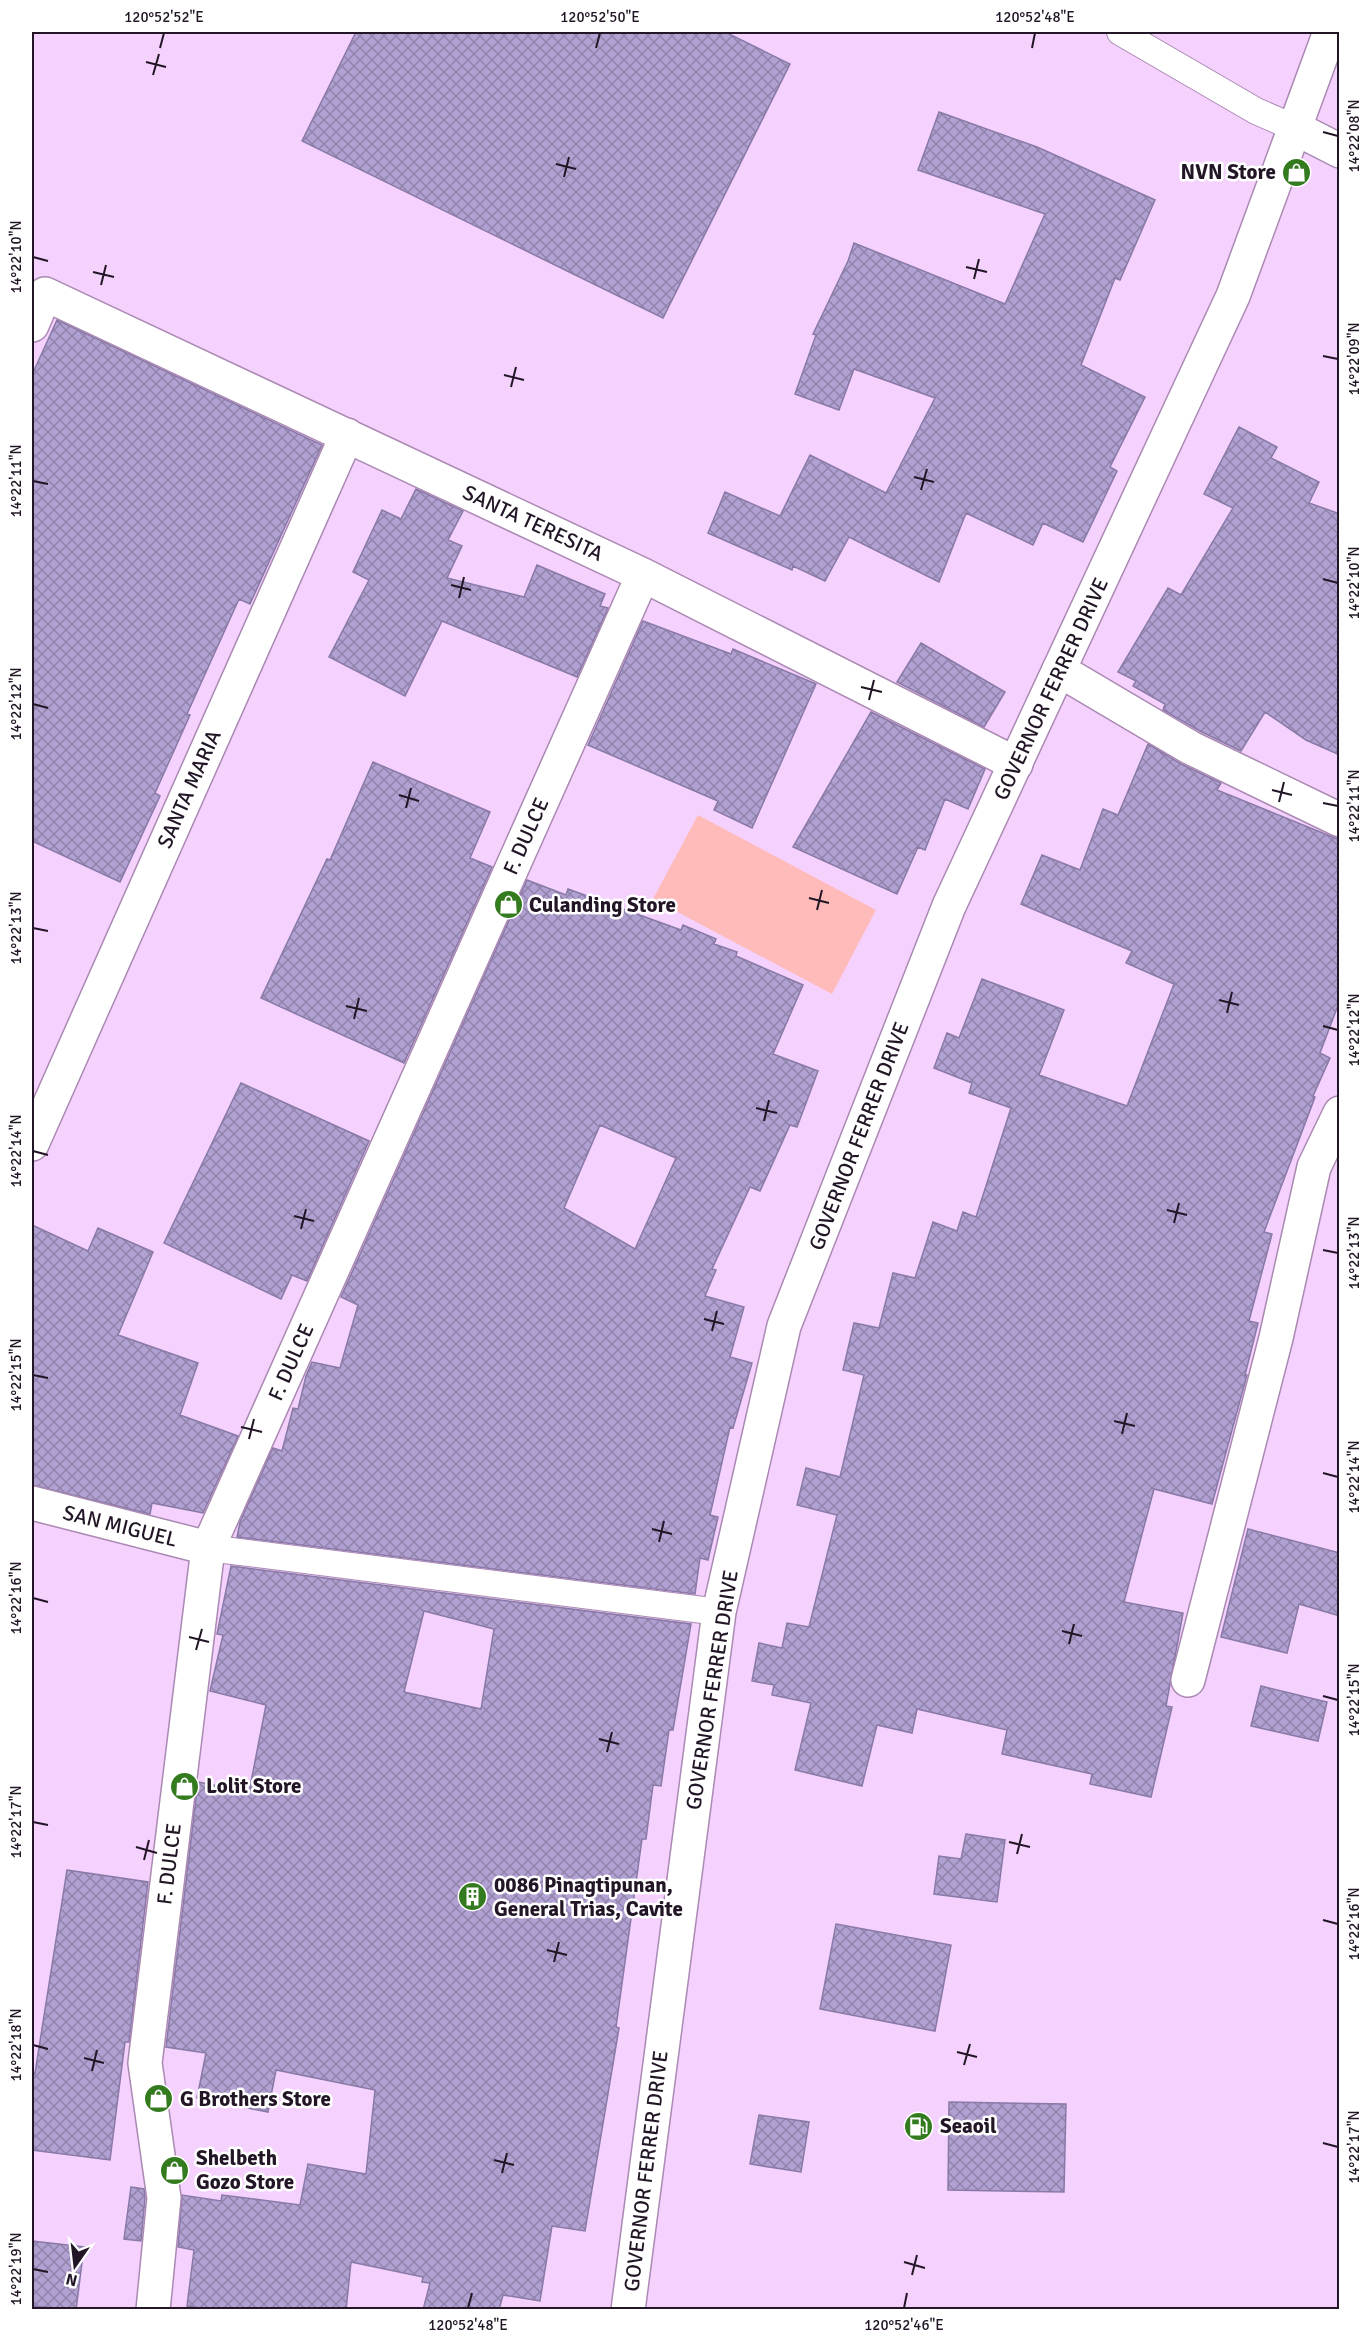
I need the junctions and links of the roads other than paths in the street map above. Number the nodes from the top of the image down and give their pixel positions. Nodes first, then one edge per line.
1 (1120, 32) edge
2 (1330, 32) edge
3 (1295, 128) junction
4 (1340, 151) edge
5 (32, 325) edge
6 (347, 435) junction
7 (643, 575) junction
8 (1059, 670) junction
9 (1016, 764) junction
10 (1340, 820) edge
11 (1340, 1113) edge
12 (32, 1144) edge
13 (32, 1503) edge
14 (208, 1548) junction
15 (719, 1612) junction
16 (1188, 1680) dead end
17 (153, 2310) edge
18 (628, 2310) edge

1 - 3 lane
2 - 3 street, GOVERNOR FERRER DRIVE
3 - 4 street
3 - 8 street, GOVERNOR FERRER DRIVE
5 - 6 street, SANTA TERESITA
6 - 7 street, SANTA TERESITA
6 - 12 street, SANTA MARIA
7 - 9 street, SANTA TERESITA
7 - 14 street, F. DULCE
8 - 9 street, GOVERNOR FERRER DRIVE
8 - 10 street
9 - 15 street, GOVERNOR FERRER DRIVE
11 - 16 street
13 - 14 street, SAN MIGUEL
14 - 15 lane
14 - 17 street, F. DULCE
15 - 18 street, GOVERNOR FERRER DRIVE

